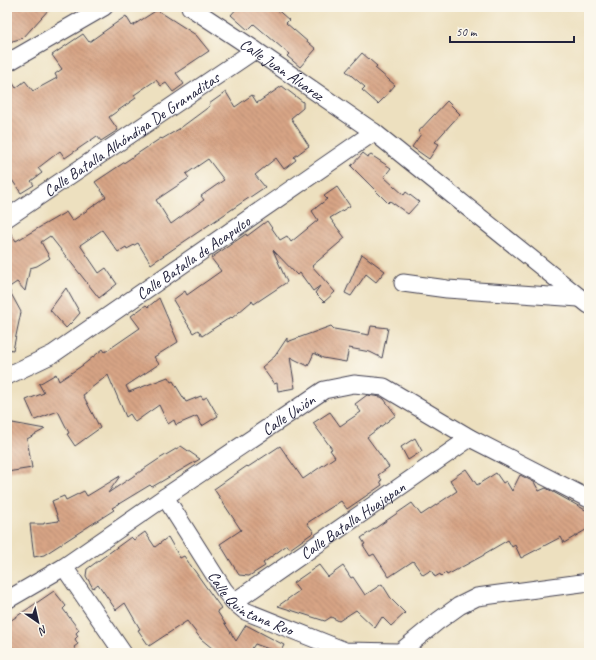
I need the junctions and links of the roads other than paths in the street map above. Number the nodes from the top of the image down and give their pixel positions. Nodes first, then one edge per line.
1 (104, 7) edge
2 (190, 7) edge
3 (255, 50) junction
4 (7, 63) edge
5 (374, 132) junction
6 (7, 218) edge
7 (403, 283) dead end
8 (584, 301) edge
9 (7, 376) edge
10 (470, 438) junction
11 (164, 497) junction
12 (589, 498) edge
13 (64, 567) junction
14 (589, 582) edge
15 (7, 600) edge
16 (234, 602) junction
17 (123, 653) edge
18 (400, 653) edge

1 - 4 street
2 - 3 street, Calle Juan Álvarez
3 - 5 street, Calle Juan Álvarez
3 - 6 street, Calle Batalla Alhóndiga De Granaditas
5 - 8 street, Calle Juan Álvarez
5 - 9 street, Calle Batalla de Acapulco
7 - 8 street
10 - 11 street, Calle Unión
10 - 12 street, Calle Unión
10 - 16 street, Calle Batalla Huajapan
11 - 13 street, Calle Unión
11 - 16 street, Calle Quintana Roo
13 - 15 street, Calle Unión
13 - 17 street
14 - 18 street
16 - 18 street, Calle Quintana Roo

